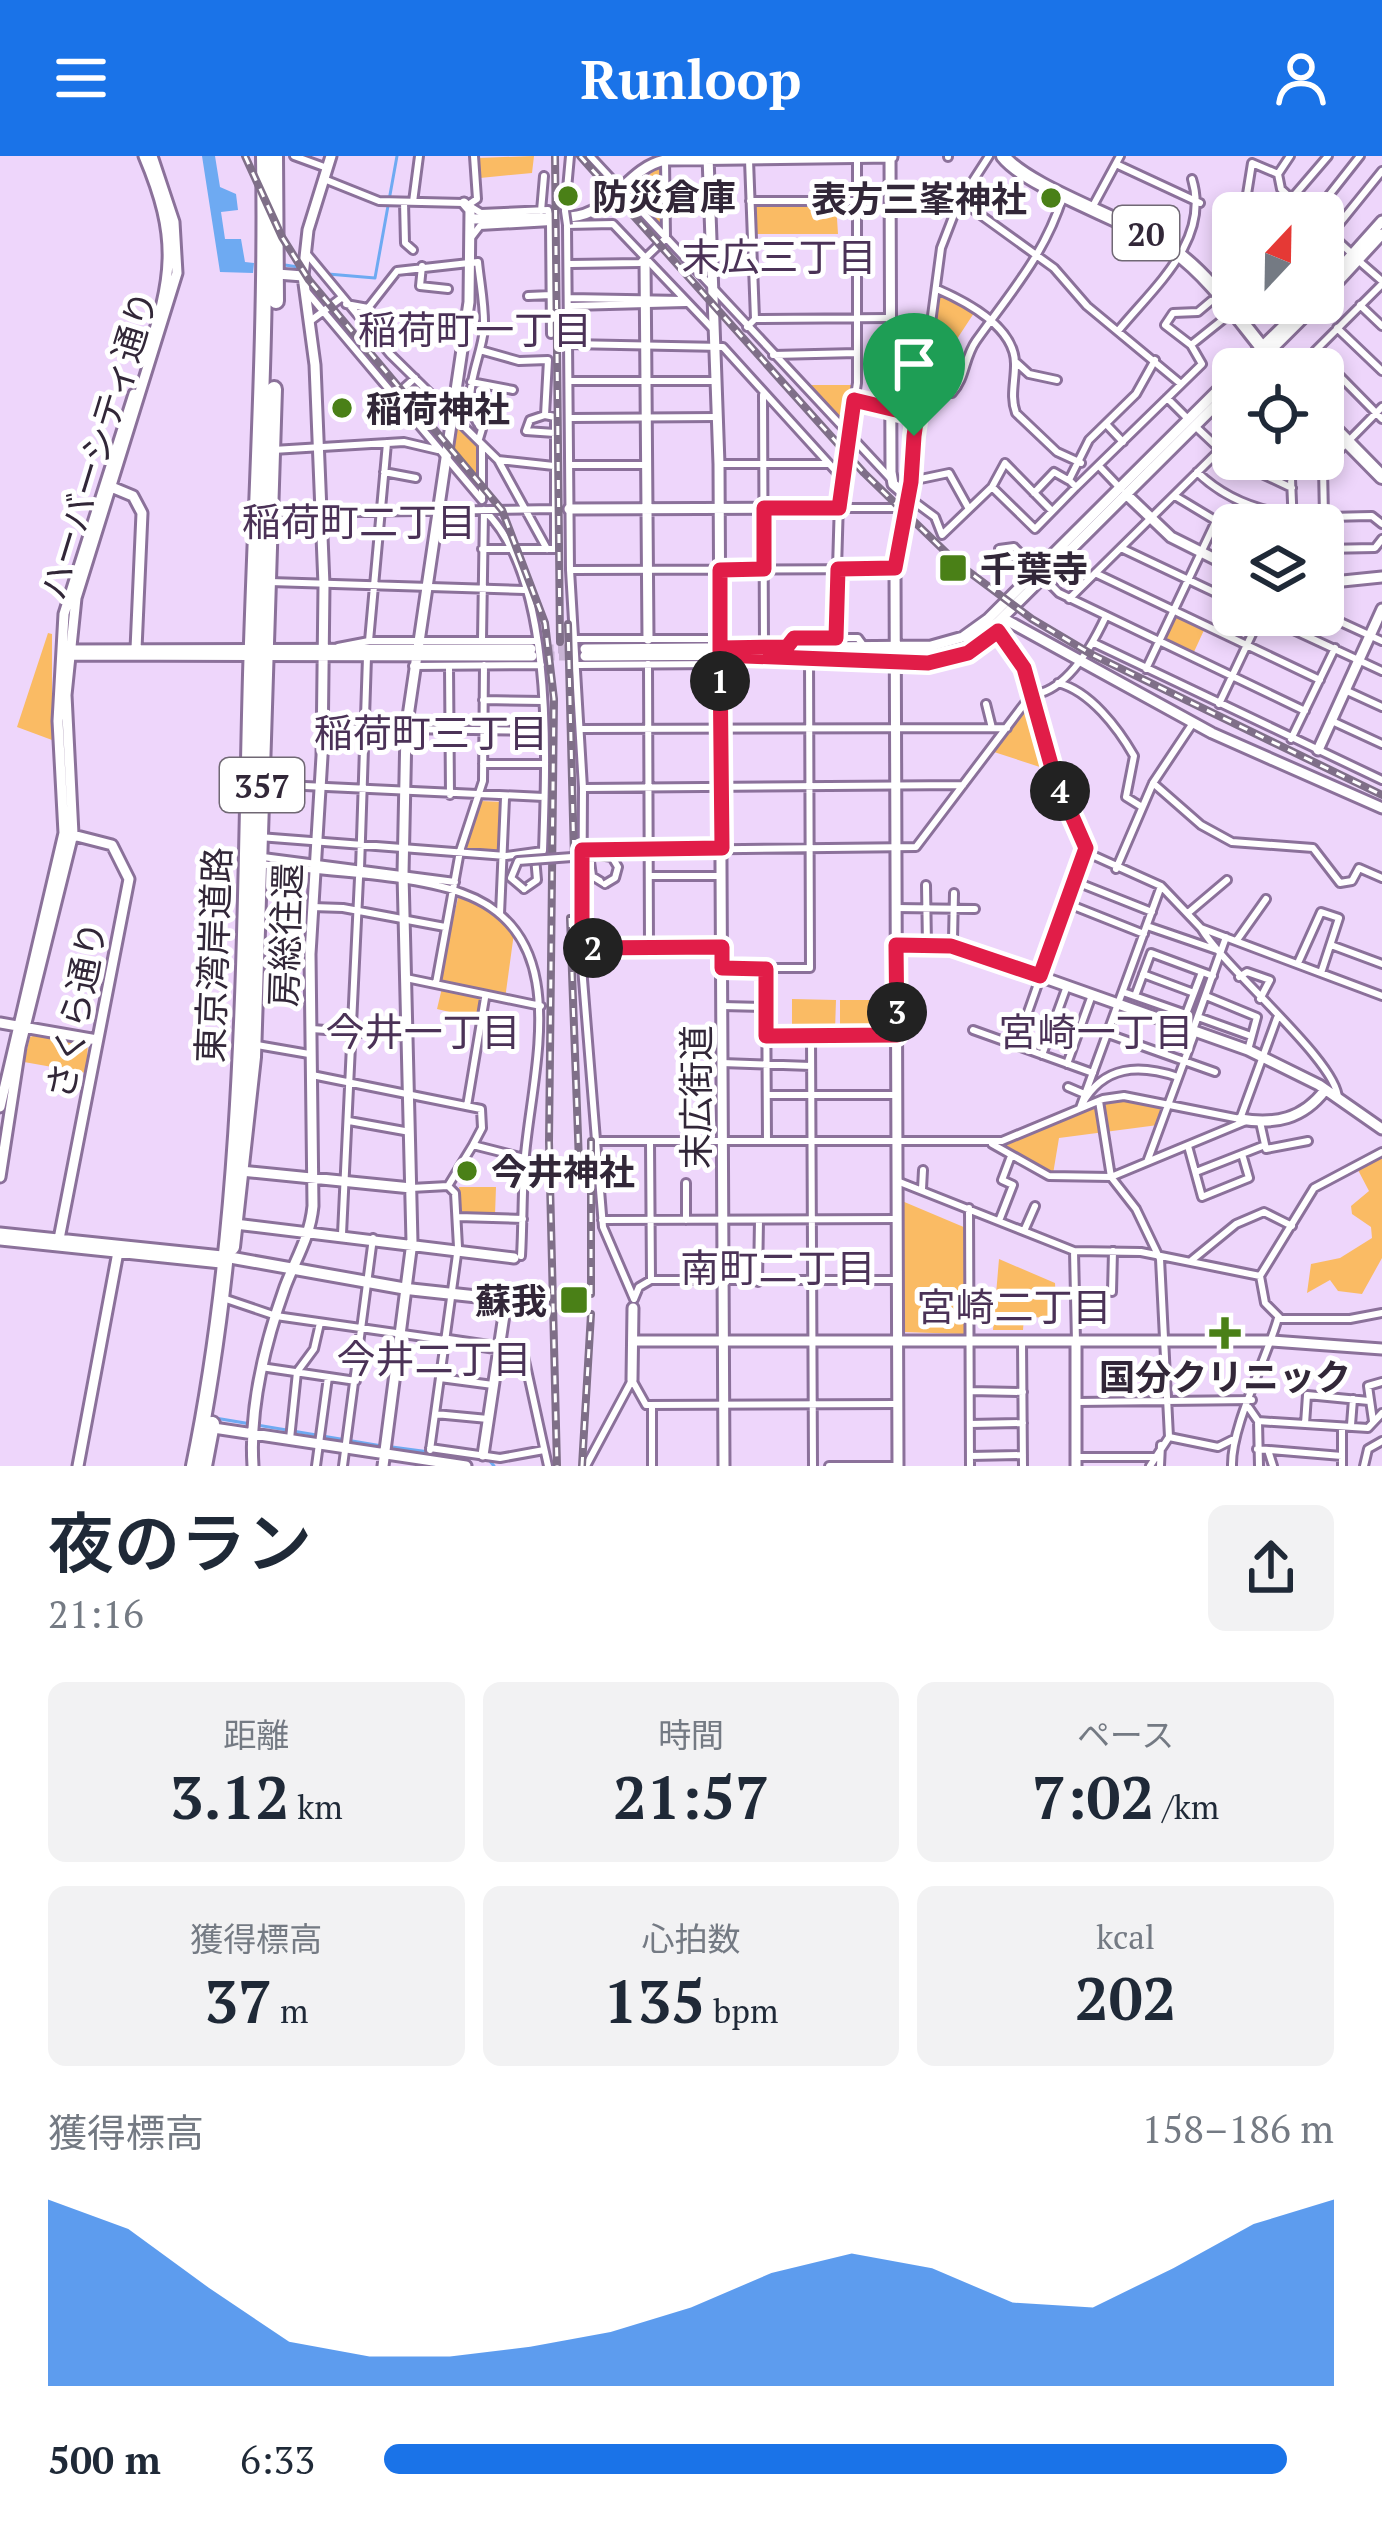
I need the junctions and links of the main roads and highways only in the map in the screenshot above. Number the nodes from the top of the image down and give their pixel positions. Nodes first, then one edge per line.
1 (264, 156) edge
2 (275, 156) edge
3 (1004, 156) edge
4 (1261, 348) edge
5 (1344, 440) edge
6 (1382, 476) edge
7 (260, 653) junction
8 (253, 837) junction
9 (224, 1260) junction
10 (500, 1299) road end
11 (208, 1419) junction
12 (194, 1466) edge
13 (204, 1466) edge

1 - 7 highway, 東京湾岸道路 / 357
2 - 7 highway, 東京湾岸道路 / 357
3 - 4 main road, 20
5 - 6 main road
7 - 8 highway, 東京湾岸道路 / 357
7 - 8 highway, 東京湾岸道路 / 357
8 - 9 highway, 東京湾岸道路 / 357
8 - 9 highway, 東京湾岸道路 / 357
9 - 10 main road
9 - 11 highway, 東京湾岸道路 / 357
9 - 11 highway, 東京湾岸道路 / 357
11 - 12 highway, 東京湾岸道路 / 357
11 - 13 highway, 東京湾岸道路 / 357

